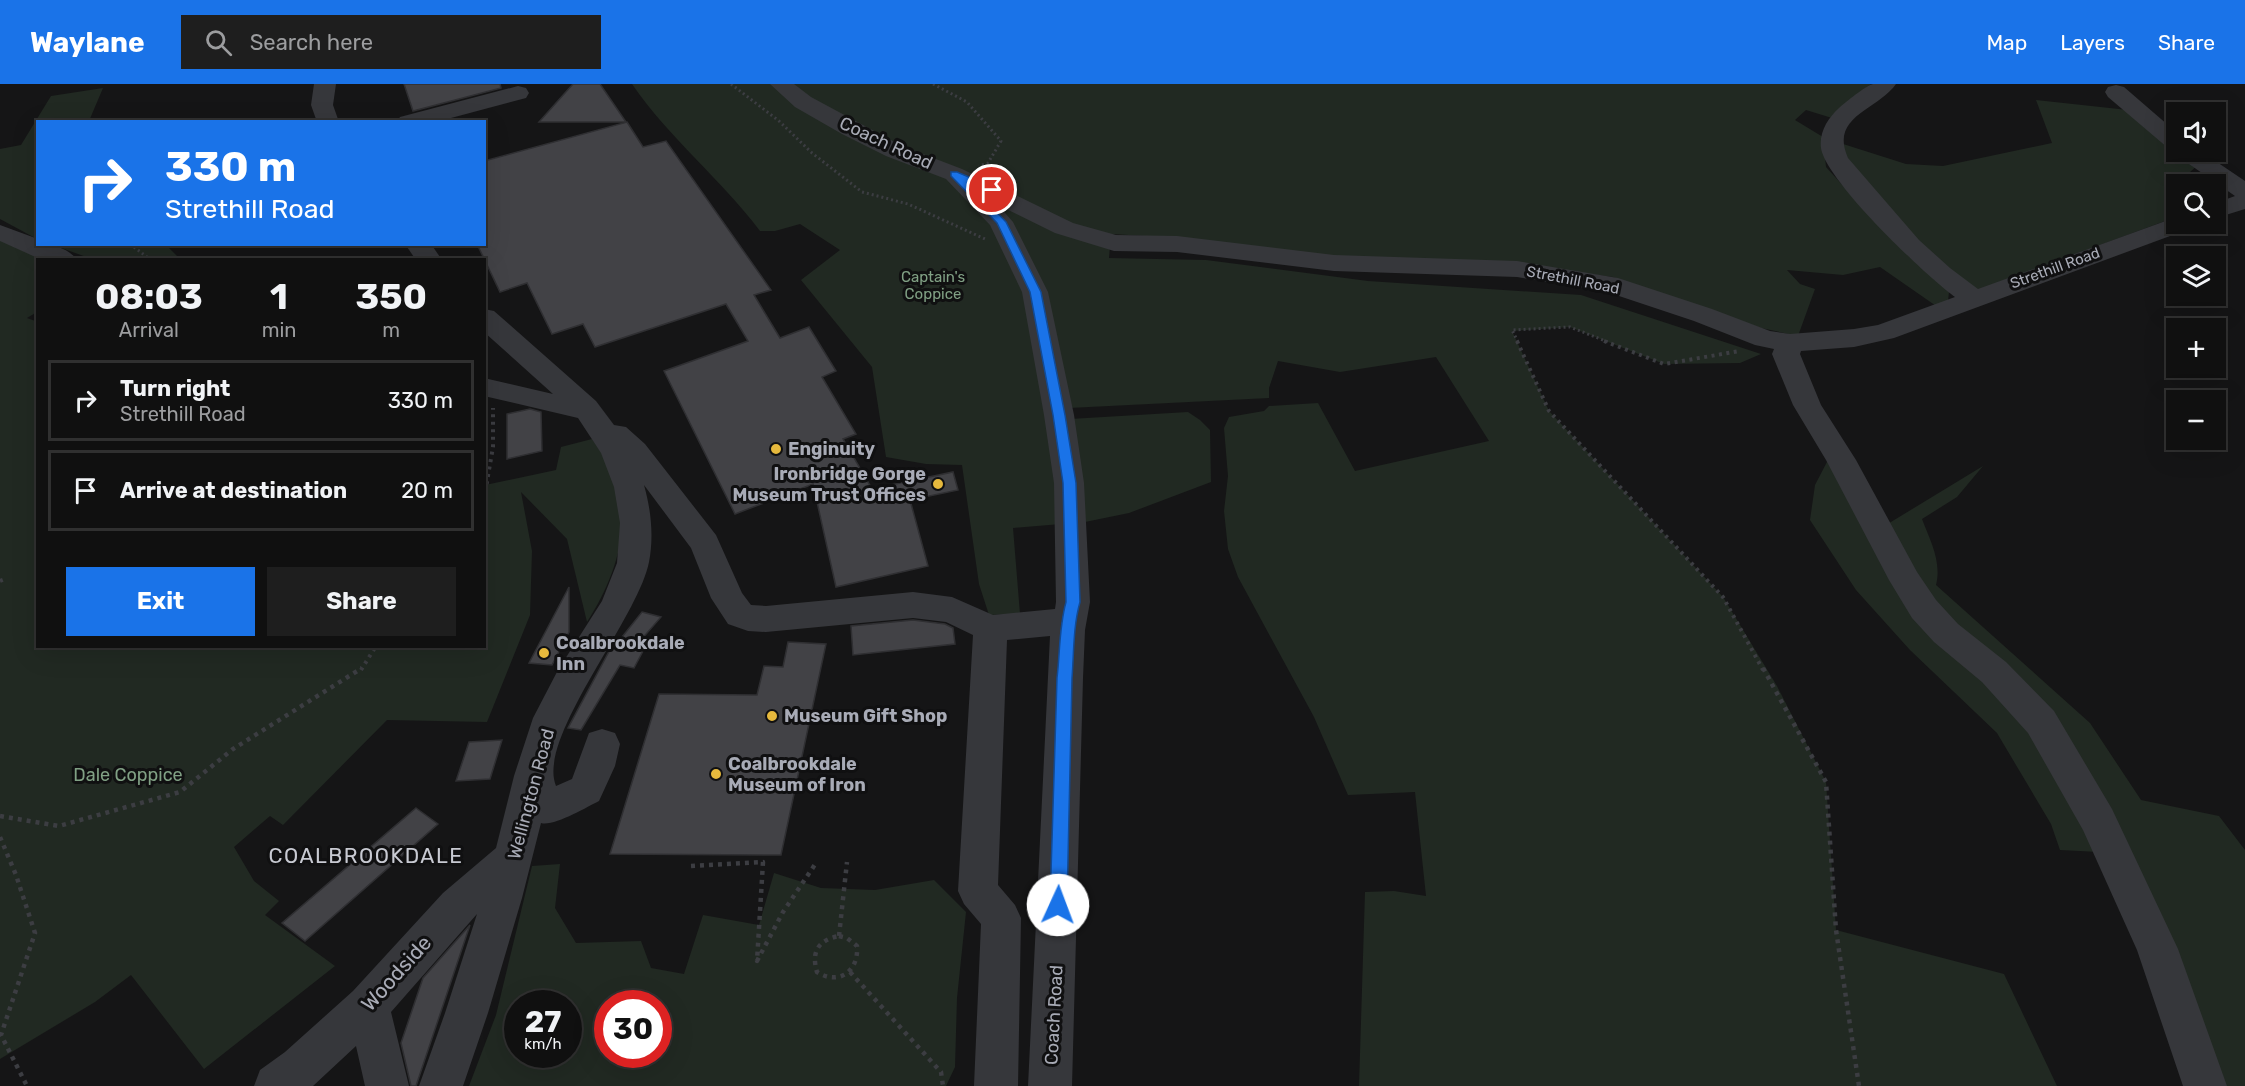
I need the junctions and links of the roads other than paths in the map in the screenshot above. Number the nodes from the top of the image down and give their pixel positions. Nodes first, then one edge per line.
1 (325, 84) edge
2 (781, 84) edge
3 (1885, 84) edge
4 (2116, 92) dead end
5 (518, 93) dead end
6 (327, 120) edge
7 (416, 120) edge
8 (2166, 134) edge
9 (2202, 162) edge
10 (954, 174) junction
11 (2245, 192) edge
12 (2245, 201) edge
13 (2226, 208) edge
14 (2166, 229) edge
15 (0, 232) edge
16 (419, 246) edge
17 (60, 258) edge
18 (428, 258) edge
19 (1974, 298) junction
20 (486, 319) edge
21 (1790, 343) junction
22 (489, 388) edge
23 (593, 415) junction
24 (1068, 621) junction
25 (990, 628) junction
26 (602, 744) dead end
27 (533, 776) junction
28 (514, 857) junction
29 (368, 1006) junction
30 (276, 1086) edge
31 (387, 1086) edge
32 (441, 1086) edge
33 (996, 1086) edge
34 (1050, 1086) edge
35 (2205, 1086) edge

1 - 6 street
2 - 10 street, Coach Road
3 - 19 street
4 - 8 street
5 - 7 street
9 - 11 street
10 - 21 street, Strethill Road
10 - 24 street, Coach Road
12 - 13 street
14 - 19 street, Strethill Road
15 - 17 street
16 - 18 street
19 - 21 street, Strethill Road
20 - 23 street, Wellington Road
21 - 35 street
22 - 23 street
23 - 25 street
23 - 27 street, Wellington Road
24 - 25 street
24 - 34 street, Coach Road
25 - 33 street
26 - 27 street
27 - 28 street, Wellington Road
28 - 29 street, Woodside
28 - 32 street, Wellington Road
29 - 30 street, Woodside
29 - 31 street

